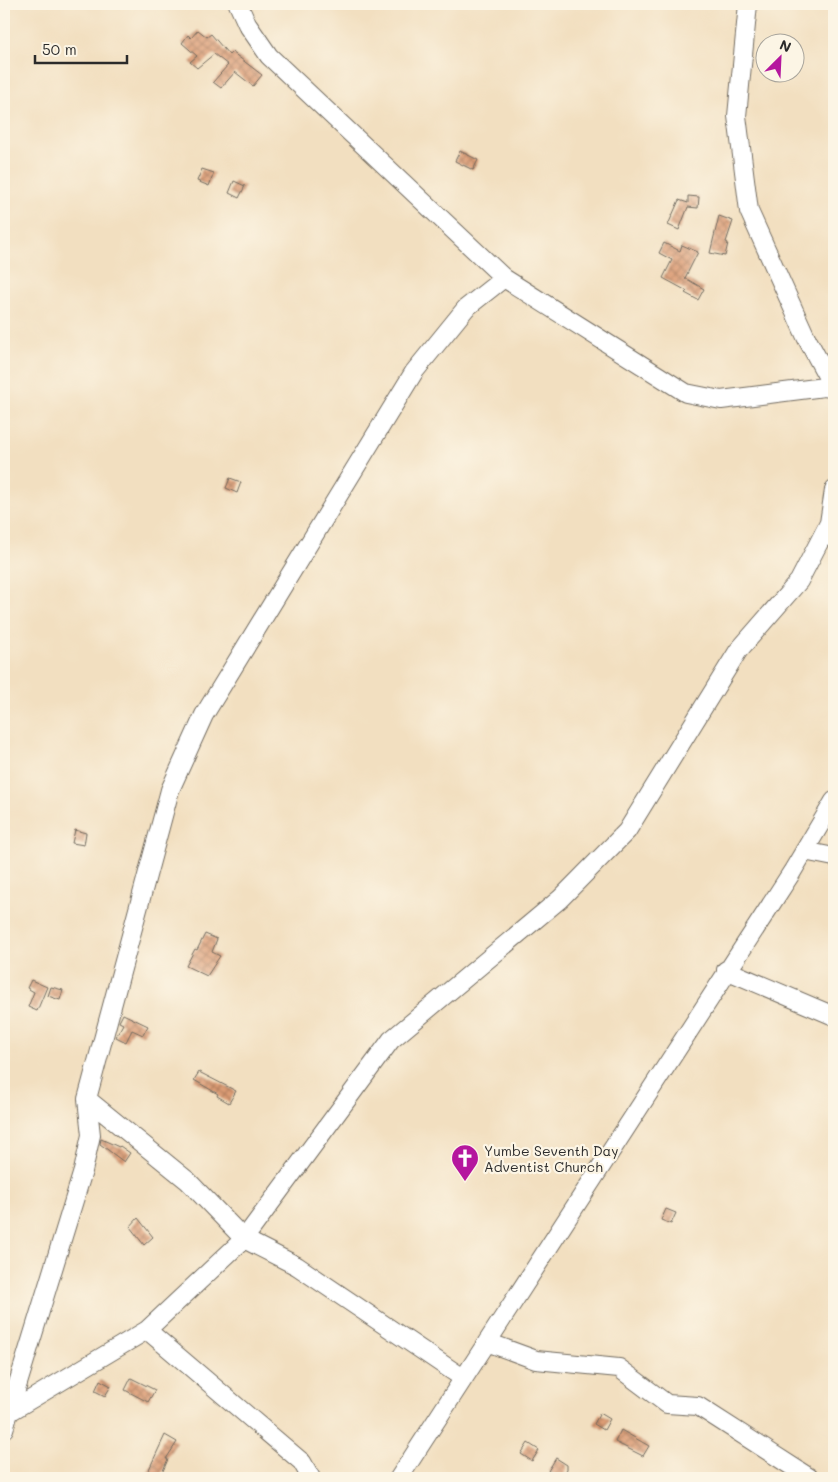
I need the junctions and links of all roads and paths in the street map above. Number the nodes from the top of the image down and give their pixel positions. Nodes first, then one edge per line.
1 (238, 4) edge
2 (748, 4) edge
3 (504, 278) junction
4 (834, 389) edge
5 (834, 490) edge
6 (831, 531) edge
7 (834, 801) edge
8 (804, 851) junction
9 (834, 857) edge
10 (726, 970) junction
11 (834, 1016) edge
12 (87, 1099) junction
13 (244, 1239) junction
14 (147, 1330) junction
15 (487, 1342) junction
16 (11, 1376) edge
17 (463, 1378) junction
18 (6, 1421) edge
19 (311, 1478) edge
20 (399, 1478) edge
21 (810, 1478) edge

1 - 3 street
2 - 4 street
3 - 4 street
3 - 12 street
5 - 6 street
6 - 13 street
7 - 8 street
8 - 9 street
8 - 10 street
10 - 11 street
10 - 15 street
12 - 13 street
12 - 16 street
13 - 14 street
13 - 17 street
14 - 18 street
14 - 19 street
15 - 17 street
15 - 21 street
16 - 18 street
17 - 20 street

